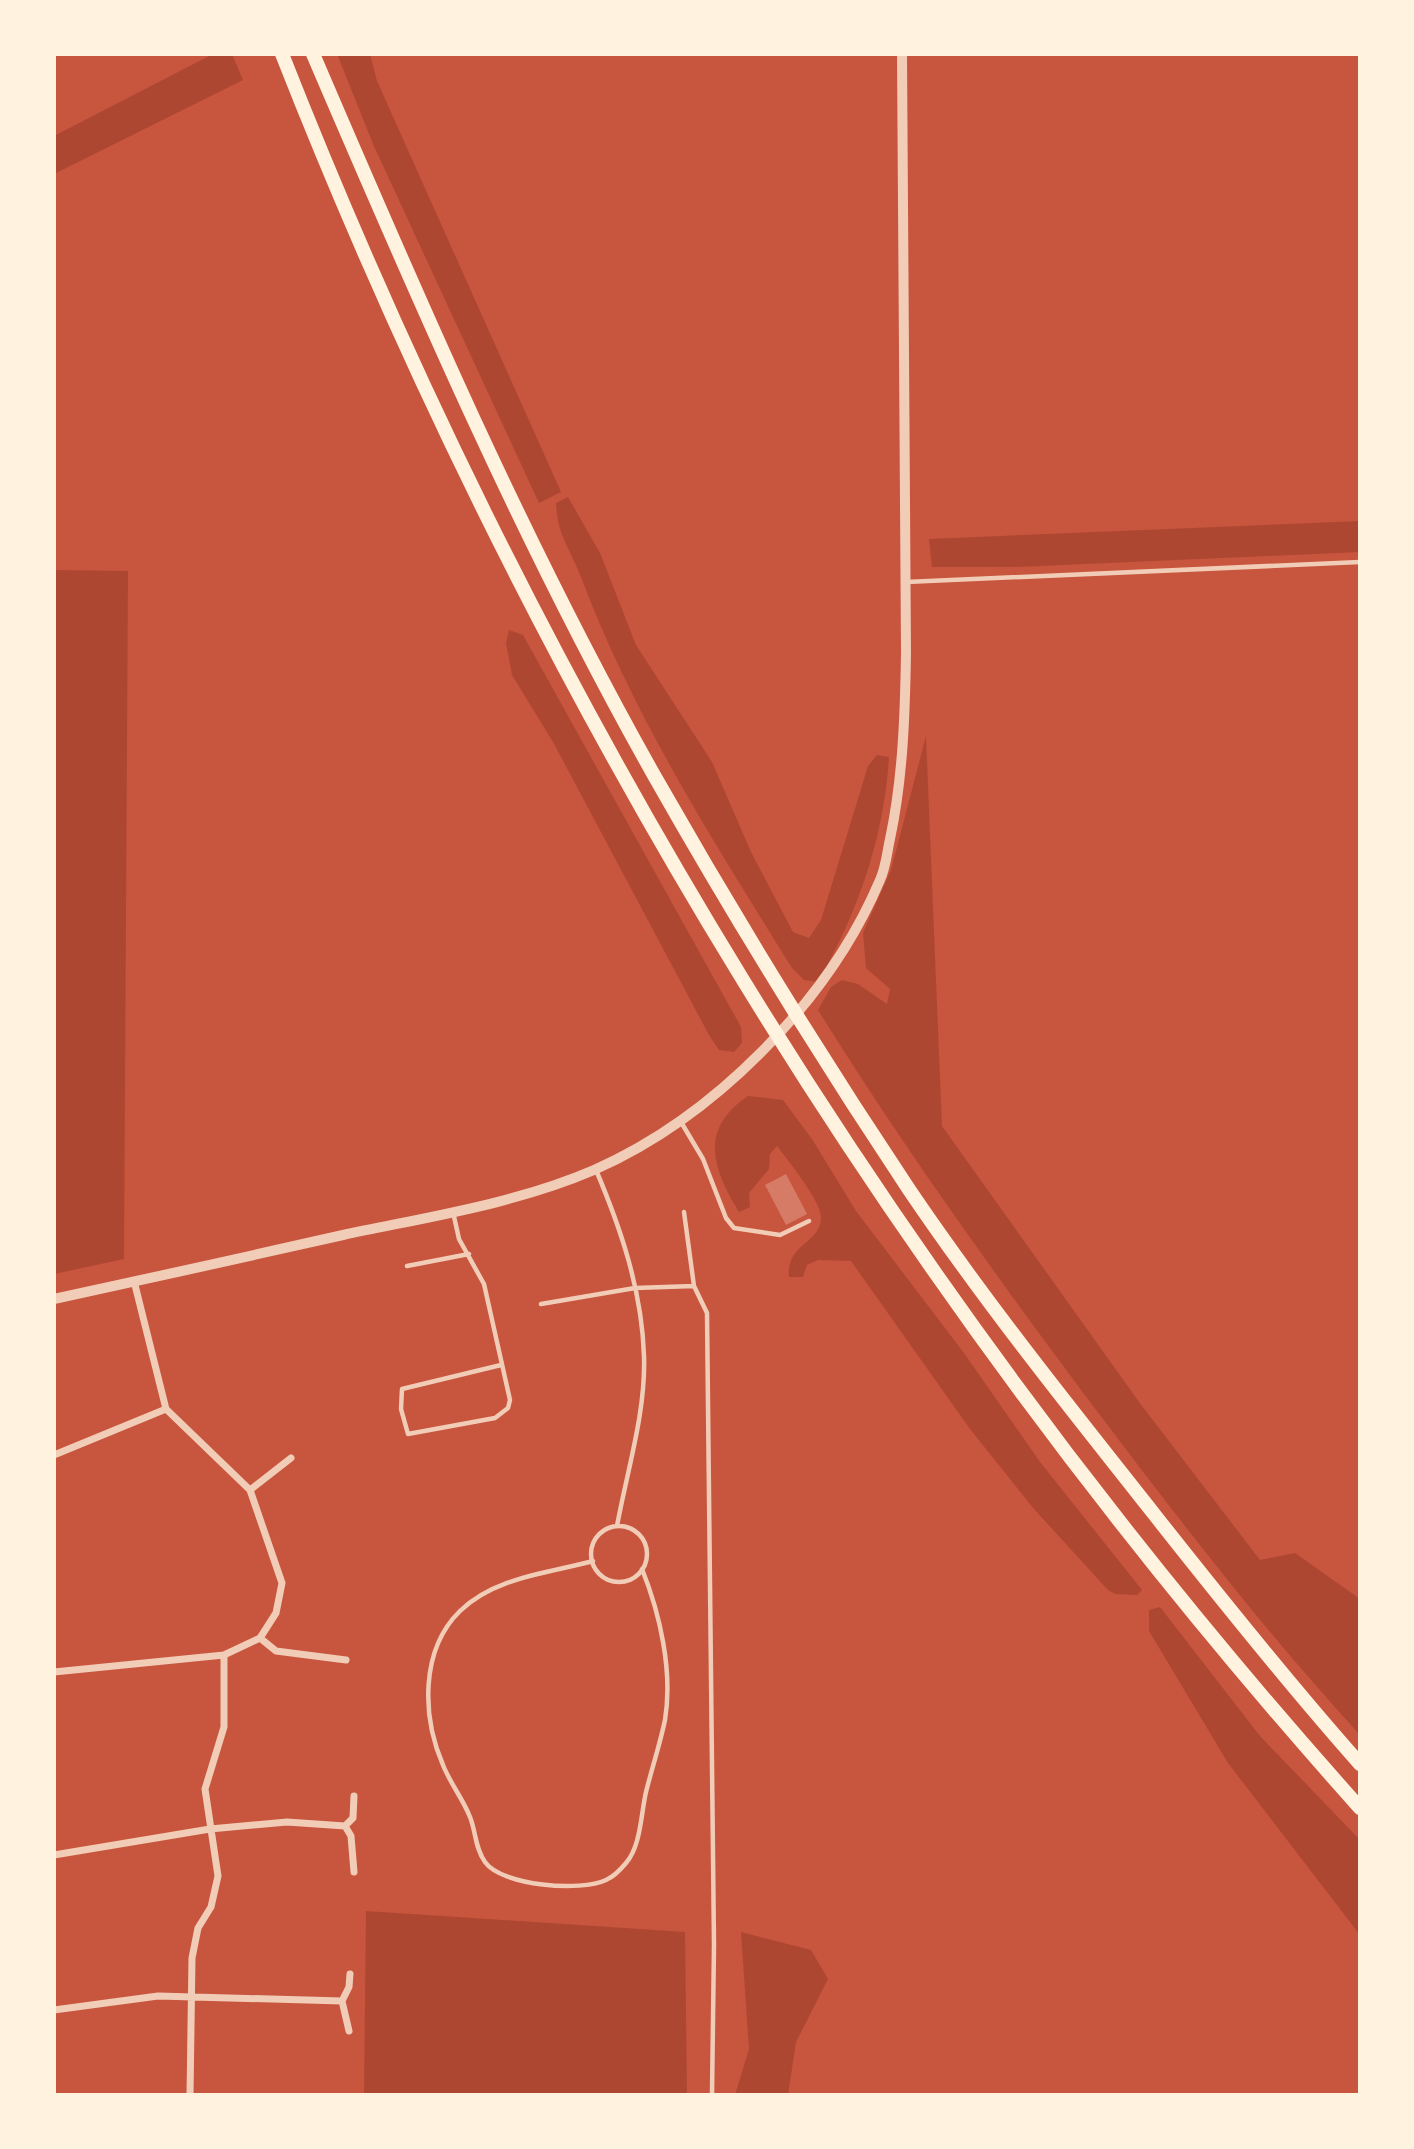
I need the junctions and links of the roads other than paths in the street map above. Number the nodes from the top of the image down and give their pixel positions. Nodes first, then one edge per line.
1 (282, 54) edge
2 (313, 54) edge
3 (902, 54) edge
4 (1360, 562) edge
5 (905, 582) junction
6 (681, 1122) junction
7 (596, 1169) junction
8 (452, 1212) junction
9 (684, 1212) dead end
10 (809, 1221) dead end
11 (469, 1254) junction
12 (407, 1266) dead end
13 (134, 1281) junction
14 (694, 1286) junction
15 (635, 1288) junction
16 (54, 1299) edge
17 (541, 1304) dead end
18 (501, 1365) junction
19 (166, 1409) junction
20 (54, 1455) edge
21 (291, 1458) dead end
22 (250, 1490) junction
23 (617, 1526) junction
24 (593, 1561) junction
25 (642, 1569) junction
26 (260, 1638) junction
27 (224, 1655) junction
28 (346, 1660) dead end
29 (54, 1672) edge
30 (1360, 1764) edge
31 (354, 1796) dead end
32 (1360, 1808) edge
33 (345, 1826) junction
34 (210, 1829) junction
35 (54, 1855) edge
36 (354, 1872) dead end
37 (350, 1974) dead end
38 (192, 1997) junction
39 (342, 2001) junction
40 (54, 2010) edge
41 (349, 2031) dead end
42 (190, 2095) edge
43 (712, 2095) edge

1 - 32 highway
2 - 30 highway
3 - 5 street
4 - 5 lane
5 - 6 street
6 - 7 street
6 - 10 lane
7 - 8 street
7 - 15 lane
8 - 11 lane
8 - 13 street
9 - 14 lane
11 - 12 lane
11 - 18 lane
13 - 16 street
13 - 19 street
14 - 15 lane
14 - 43 lane
15 - 17 lane
15 - 23 lane
18 - 18 lane
19 - 20 street
19 - 22 street
21 - 22 street
22 - 26 street
23 - 24 lane
23 - 25 lane
24 - 25 lane
24 - 25 lane
26 - 27 street
26 - 28 street
27 - 29 street
27 - 34 street
31 - 33 street
33 - 34 street
33 - 36 street
34 - 35 street
34 - 38 street
37 - 39 street
38 - 39 street
38 - 40 street
38 - 42 street
39 - 41 street

